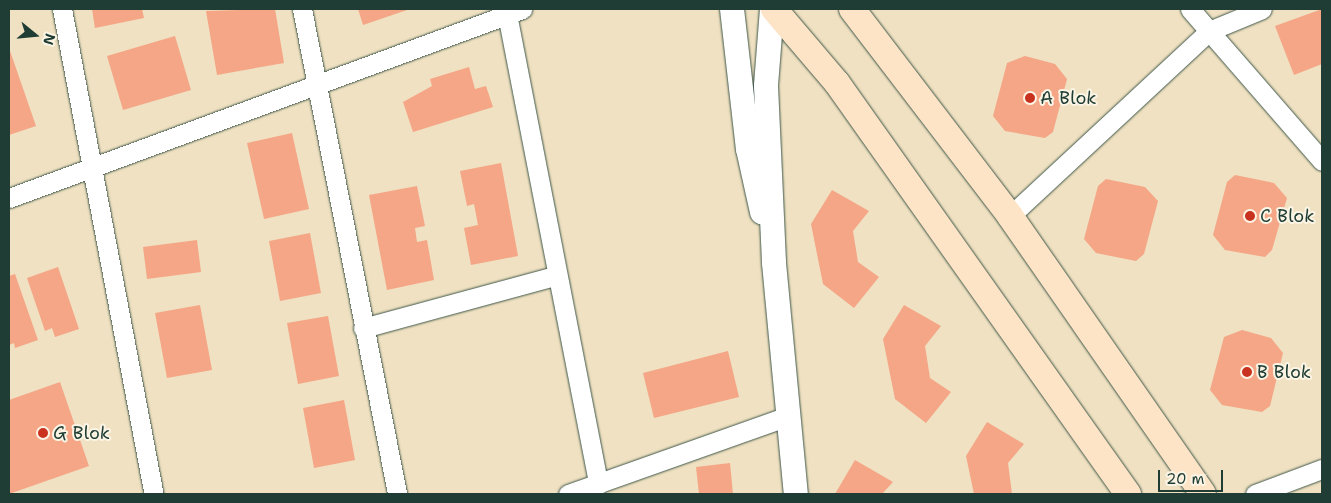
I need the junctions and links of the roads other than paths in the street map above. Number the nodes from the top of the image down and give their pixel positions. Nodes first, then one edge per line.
1 (62, 9) edge
2 (302, 9) edge
3 (732, 9) edge
4 (773, 9) edge
5 (852, 9) edge
6 (1190, 9) edge
7 (1262, 9) edge
8 (514, 11) edge
9 (1209, 31) junction
10 (316, 84) junction
11 (1322, 161) edge
12 (93, 168) junction
13 (9, 198) edge
14 (1010, 216) junction
15 (774, 263) junction
16 (555, 276) junction
17 (363, 328) junction
18 (788, 416) junction
19 (1322, 469) edge
20 (598, 484) junction
21 (154, 494) edge
22 (396, 494) edge
23 (568, 494) edge
24 (796, 494) edge
25 (1128, 494) edge
26 (1203, 494) edge
27 (1254, 494) edge

1 - 12 street
2 - 10 street
3 - 15 street
4 - 15 street
4 - 25 main road
5 - 14 main road
6 - 9 street
7 - 9 street
8 - 10 street
8 - 16 street
9 - 11 street
9 - 14 street
10 - 12 street
10 - 17 street
12 - 13 street
12 - 21 street
14 - 26 main road
15 - 18 street
16 - 17 street
16 - 20 street
17 - 22 street
18 - 20 street
18 - 24 street
19 - 27 street
20 - 23 street

